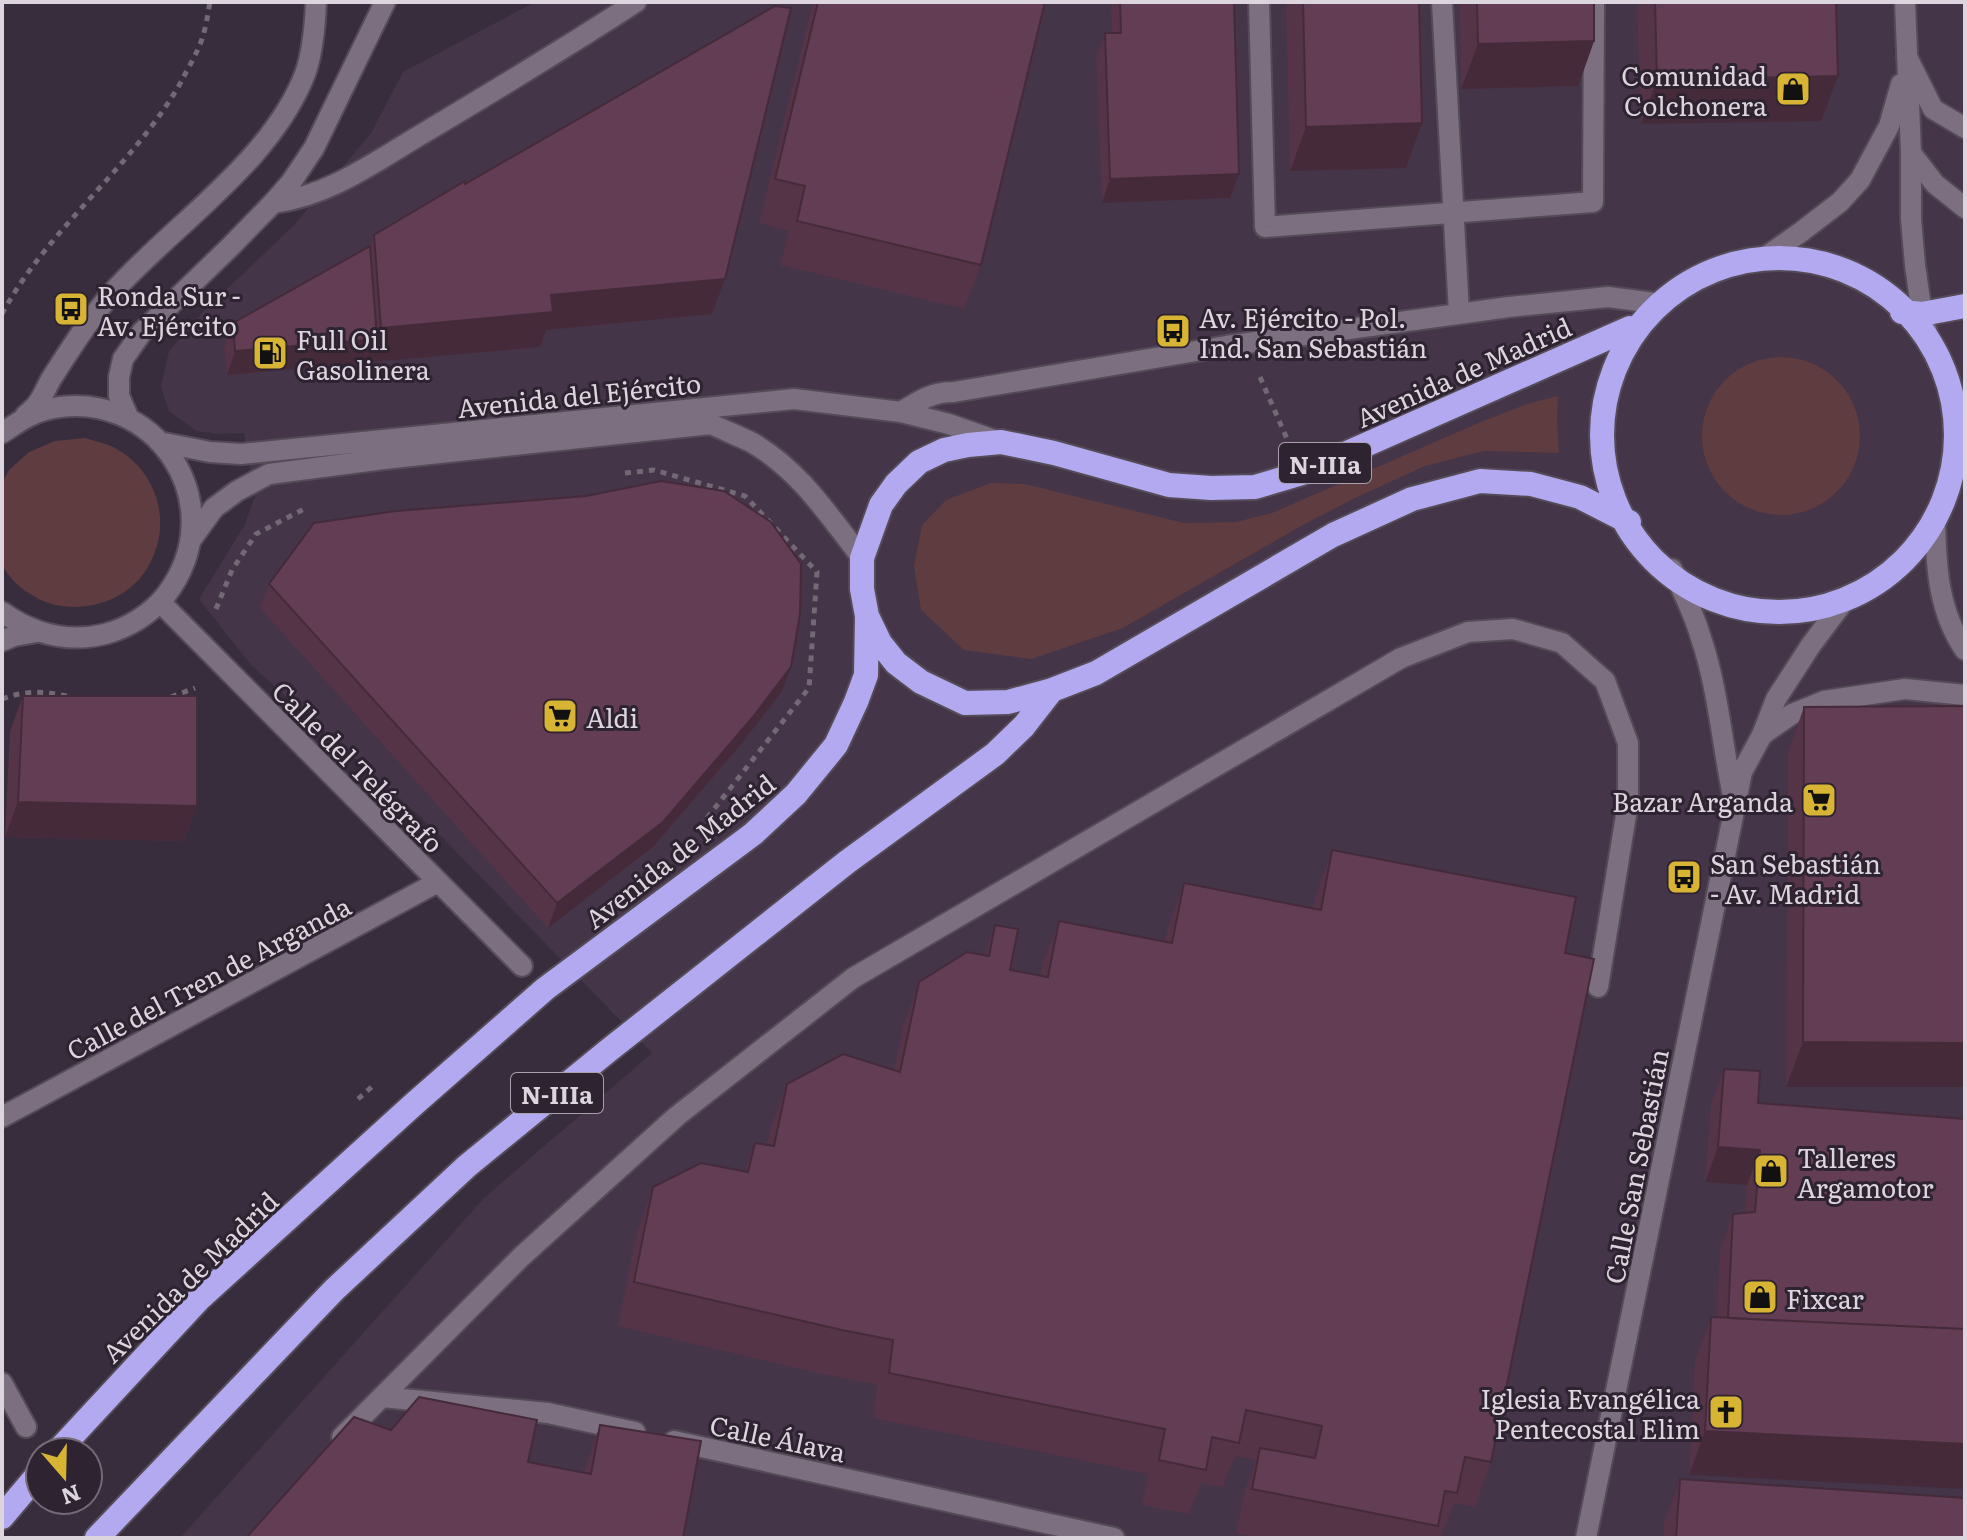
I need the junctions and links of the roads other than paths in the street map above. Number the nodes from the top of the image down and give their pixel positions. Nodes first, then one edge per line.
1 (316, 2) edge
2 (385, 2) edge
3 (636, 2) edge
4 (1259, 2) edge
5 (1442, 2) edge
6 (1594, 2) edge
7 (1905, 2) edge
8 (1907, 57) junction
9 (1965, 128) edge
10 (1911, 153) junction
11 (273, 203) junction
12 (1965, 208) edge
13 (1454, 212) junction
14 (1764, 258) junction
15 (1655, 303) junction
16 (1965, 306) edge
17 (1459, 313) junction
18 (1912, 313) junction
19 (1630, 328) junction
20 (901, 412) junction
21 (23, 419) junction
22 (129, 419) junction
23 (2, 433) edge
24 (159, 442) junction
25 (1001, 442) junction
26 (1960, 449) edge
27 (1935, 520) junction
28 (1629, 522) junction
29 (190, 541) junction
30 (862, 558) junction
31 (1672, 569) junction
32 (160, 602) junction
33 (1841, 605) junction
34 (2, 612) edge
35 (867, 616) junction
36 (37, 632) junction
37 (2, 641) edge
38 (1965, 650) edge
39 (1052, 690) junction
40 (1965, 695) edge
41 (1762, 735) junction
42 (1735, 804) junction
43 (438, 882) junction
44 (522, 966) dead end
45 (1598, 987) dead end
46 (2, 1117) edge
47 (2, 1383) edge
48 (382, 1397) junction
49 (26, 1427) dead end
50 (72, 1436) edge
51 (326, 1453) edge
52 (24, 1491) edge
53 (2, 1517) edge
54 (97, 1538) edge
55 (1114, 1538) edge
56 (1586, 1538) edge

1 - 21 main road
2 - 11 main road
3 - 11 main road
4 - 13 main road
5 - 13 main road
6 - 13 main road
7 - 8 main road
8 - 9 main road
8 - 10 main road
8 - 14 main road
10 - 12 main road
10 - 18 main road
11 - 22 main road
13 - 17 main road
14 - 15 highway, N-IIIa
14 - 18 highway, N-IIIa
15 - 17 main road
15 - 19 highway, N-IIIa
16 - 18 highway
17 - 20 main road
18 - 26 highway, N-IIIa
19 - 25 highway, Avenida de Madrid / N-IIIa
19 - 28 highway, N-IIIa
20 - 24 main road, Avenida del Ejército
20 - 25 main road, Avenida del Ejército
21 - 22 main road
21 - 23 main road
22 - 24 main road
24 - 29 main road
25 - 30 highway, Avenida de Madrid / N-IIIa
26 - 27 highway, N-IIIa
27 - 33 highway, N-IIIa
27 - 38 main road
28 - 31 highway, N-IIIa
28 - 39 highway, N-IIIa
29 - 30 main road, Avenida del Ejército
29 - 32 main road
30 - 35 highway, Avenida de Madrid / N-IIIa
31 - 33 highway, N-IIIa
31 - 42 main road
32 - 36 main road
32 - 43 main road, Calle del Telégrafo
33 - 41 main road, Calle San Sebastián
34 - 36 main road
35 - 39 highway, N-IIIa
35 - 50 highway, Avenida de Madrid / N-IIIa
36 - 37 main road
39 - 54 highway, N-IIIa
40 - 41 main road
41 - 42 main road, Calle San Sebastián
42 - 56 main road, Calle San Sebastián
43 - 44 main road, Calle del Telégrafo
43 - 46 main road, Calle del Tren de Arganda
45 - 48 main road
47 - 49 main road
48 - 51 main road
48 - 55 main road, Calle Álava
52 - 53 highway

